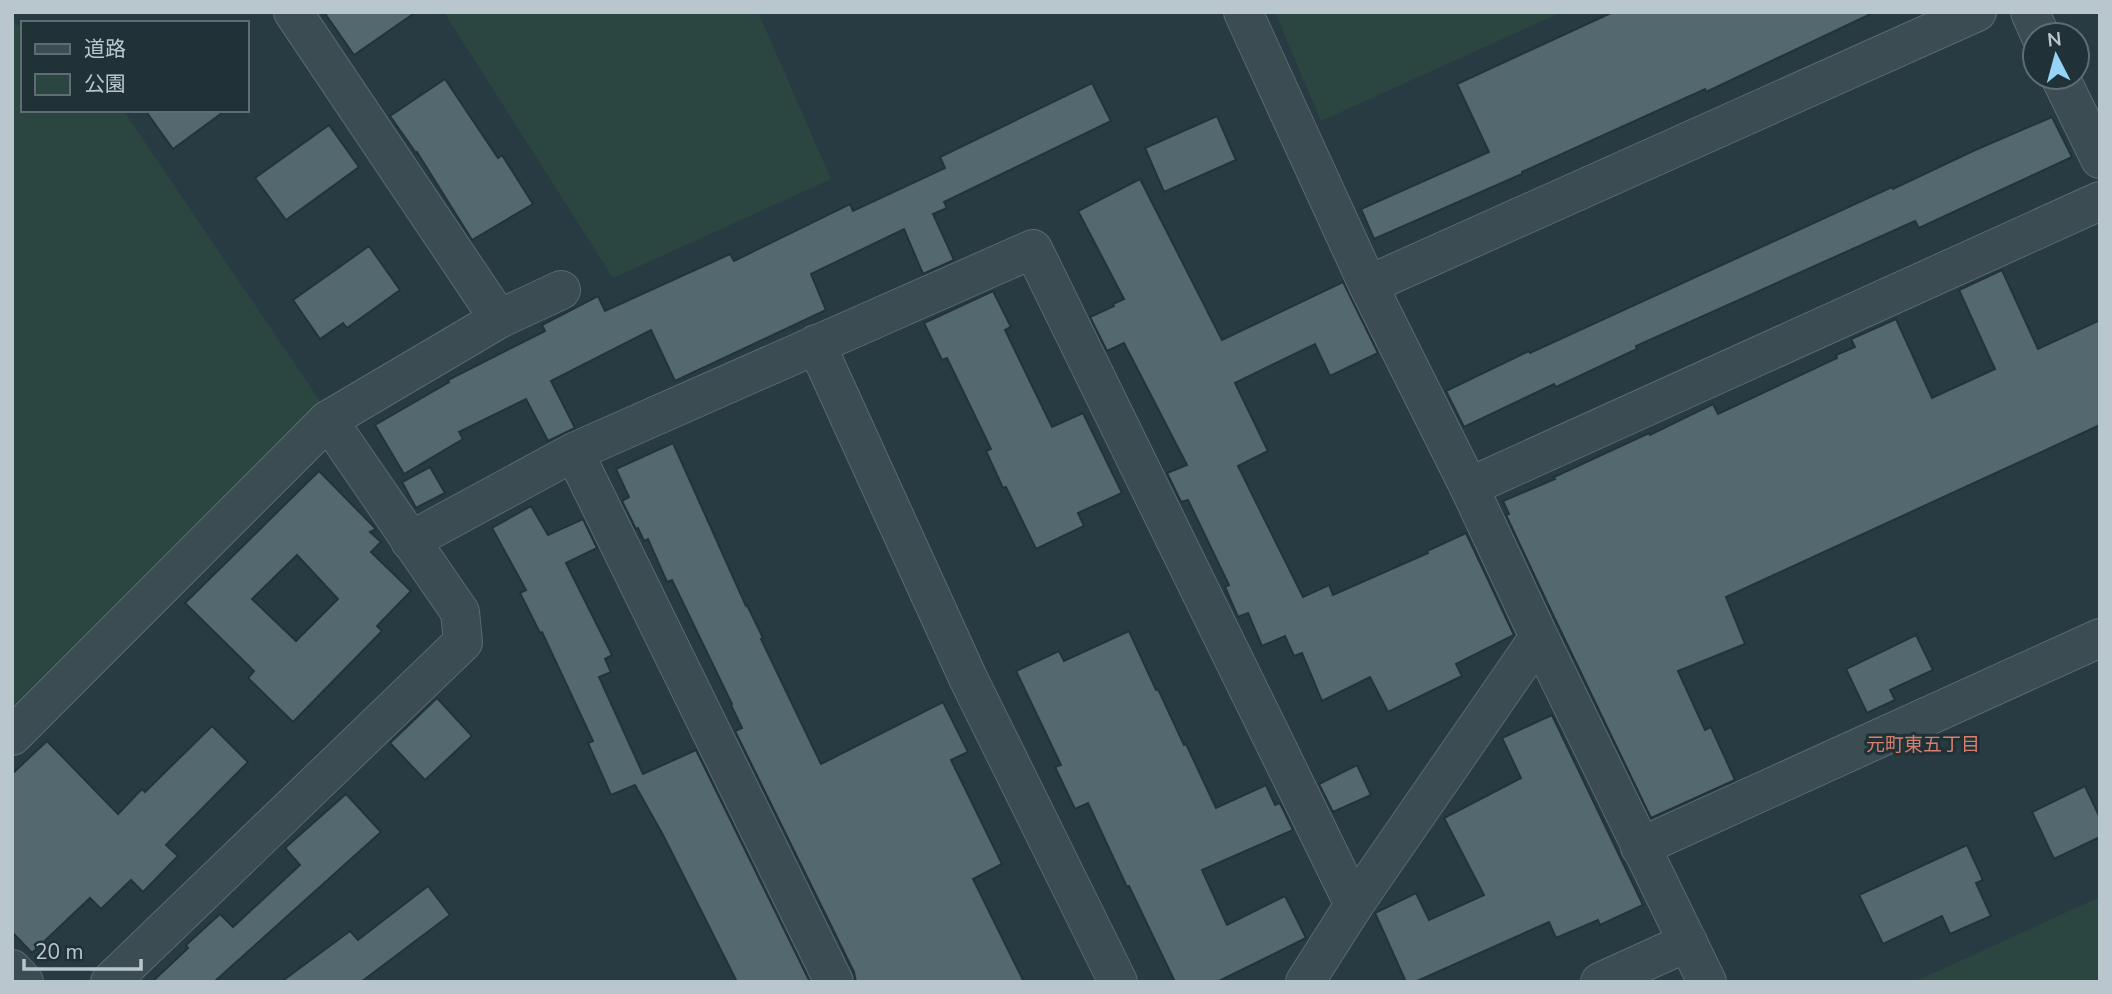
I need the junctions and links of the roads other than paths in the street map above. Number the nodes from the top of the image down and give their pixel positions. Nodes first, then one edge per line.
1 (293, 12) edge
2 (1242, 12) edge
3 (1977, 12) edge
4 (2067, 91) edge
5 (2100, 159) edge
6 (2100, 201) edge
7 (1368, 285) junction
8 (561, 290) dead end
9 (499, 319) junction
10 (816, 344) junction
11 (328, 420) junction
12 (574, 452) junction
13 (1469, 487) junction
14 (410, 541) junction
15 (1539, 637) junction
16 (2100, 638) edge
17 (12, 736) edge
18 (1640, 847) junction
19 (1354, 905) junction
20 (1688, 942) junction
21 (12, 969) edge
22 (24, 982) edge
23 (110, 982) edge
24 (834, 982) edge
25 (1118, 982) edge
26 (1305, 982) edge
27 (1600, 982) edge
28 (1707, 982) edge

1 - 9 street
2 - 7 street
3 - 7 street
4 - 5 street
6 - 13 street
7 - 13 street
8 - 9 street
9 - 11 street
10 - 12 street
10 - 19 street
10 - 25 street
11 - 14 street
11 - 17 street
12 - 14 street
12 - 24 street
13 - 15 street
14 - 23 street
15 - 18 street
15 - 19 street
16 - 18 street
18 - 20 street
19 - 26 street
20 - 27 street
20 - 28 street
21 - 22 street

